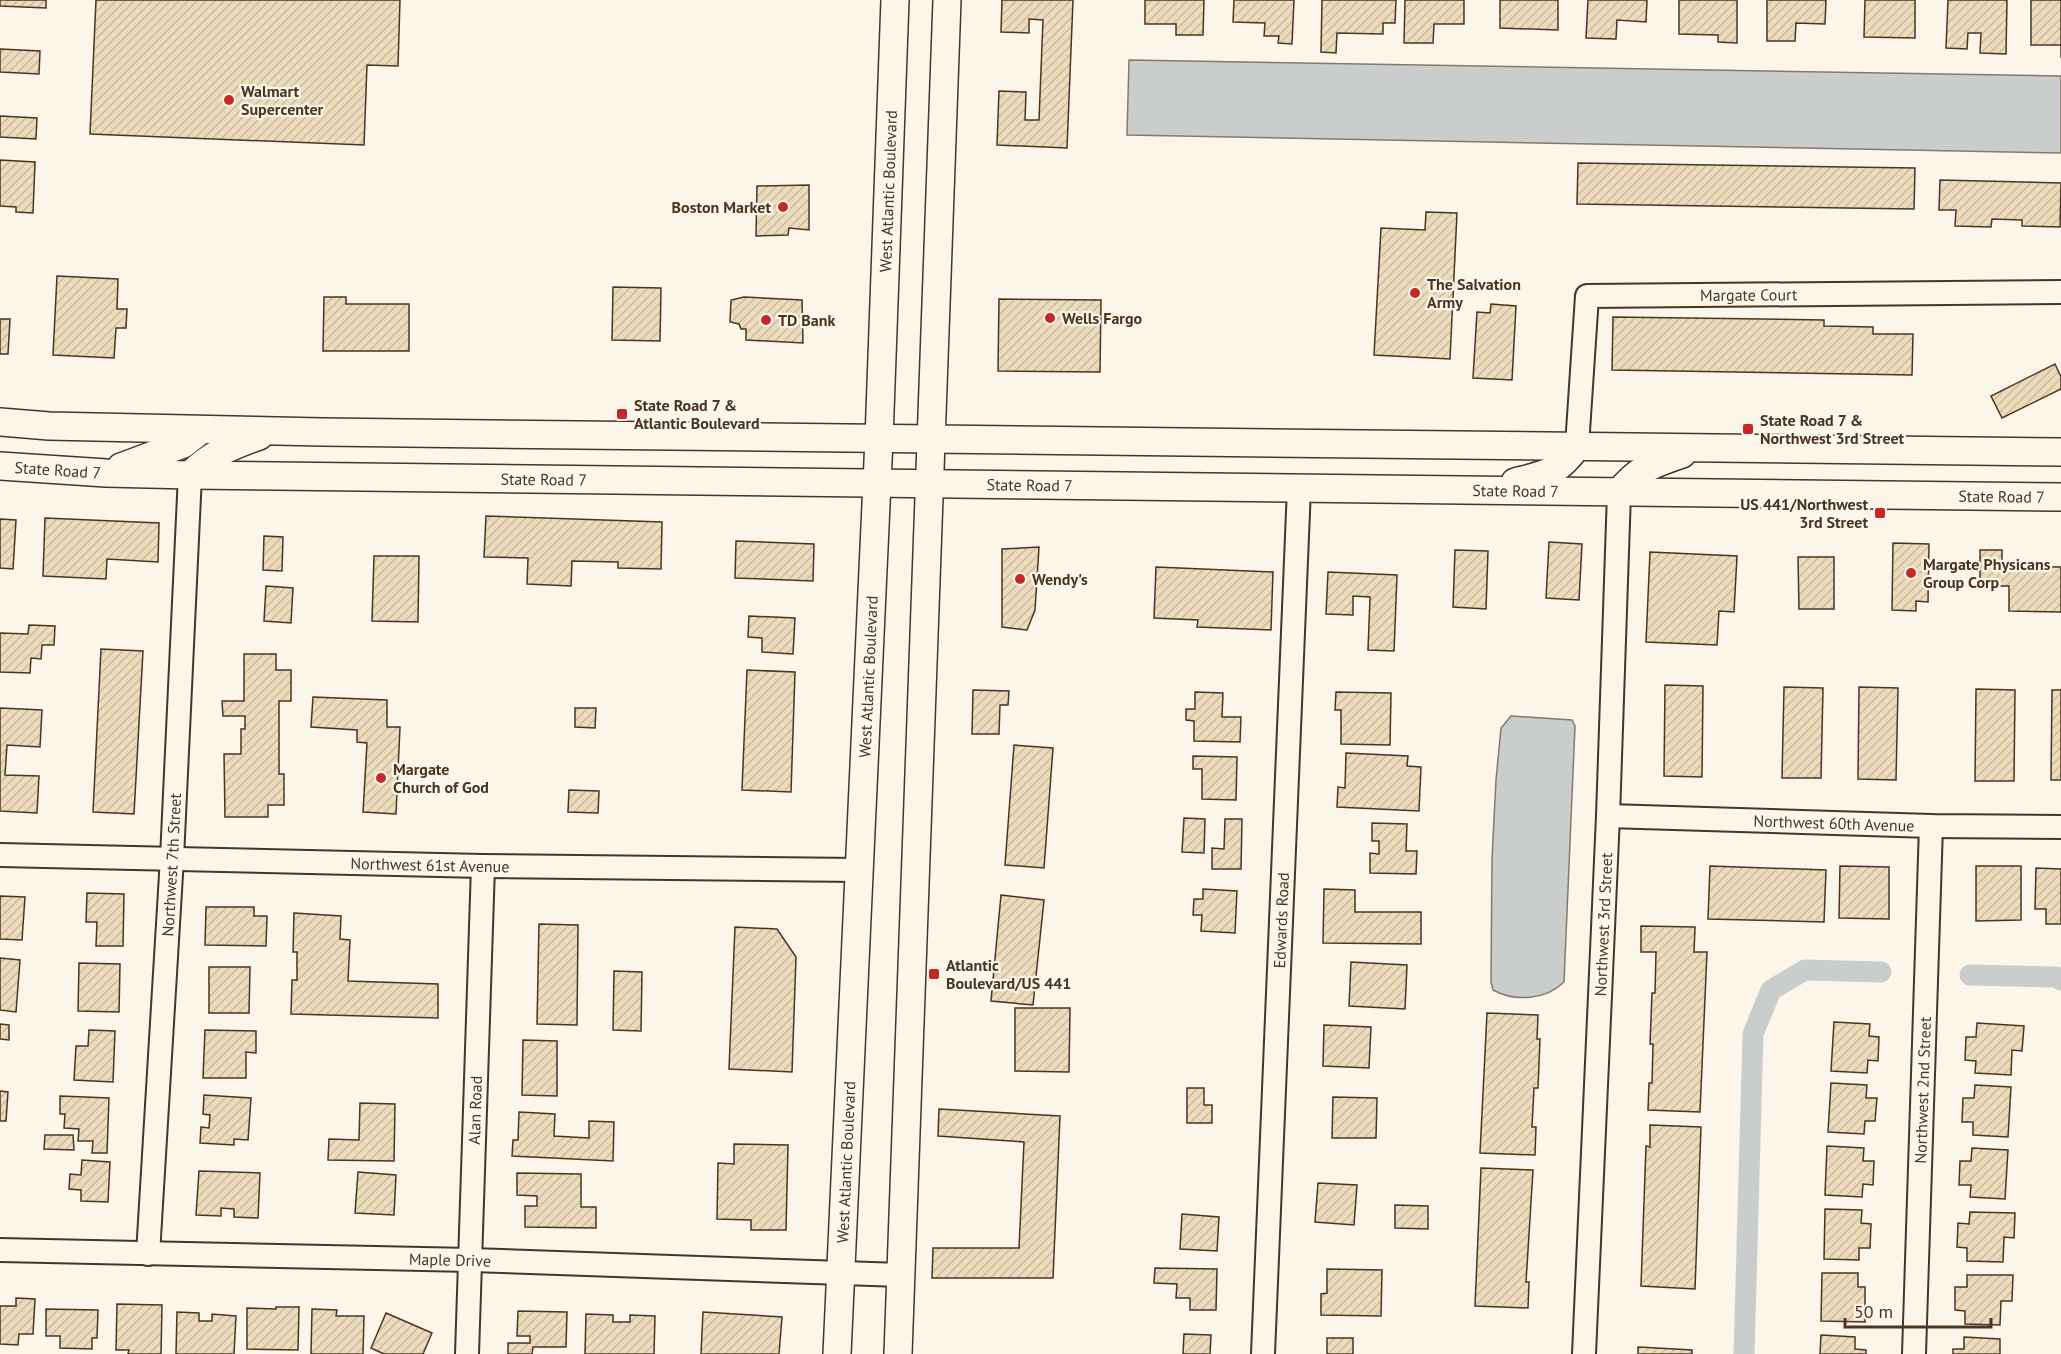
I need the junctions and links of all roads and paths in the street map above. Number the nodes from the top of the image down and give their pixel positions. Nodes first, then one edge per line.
1 (895, 0) edge
2 (947, 0) edge
3 (2061, 292) edge
4 (0, 422) edge
5 (201, 430) junction
6 (272, 431) junction
7 (879, 439) junction
8 (931, 439) junction
9 (1577, 446) junction
10 (1697, 448) junction
11 (2061, 452) edge
12 (0, 466) edge
13 (106, 472) junction
14 (190, 475) junction
15 (876, 482) junction
16 (930, 484) junction
17 (1299, 488) junction
18 (1482, 490) junction
19 (1619, 493) junction
20 (2061, 497) edge
21 (1608, 816) junction
22 (1930, 826) junction
23 (2061, 827) edge
24 (0, 855) edge
25 (172, 858) junction
26 (483, 866) junction
27 (859, 870) junction
28 (0, 1250) edge
29 (148, 1254) junction
30 (471, 1260) junction
31 (840, 1272) junction
32 (901, 1275) junction
33 (467, 1354) edge
34 (837, 1354) edge
35 (897, 1354) edge
36 (1263, 1354) edge
37 (1584, 1354) edge
38 (1914, 1354) edge

1 - 7 main road, West Atlantic Boulevard
2 - 8 main road
3 - 9 street, Margate Court
4 - 5 main road
5 - 6 main road
5 - 13 main road
6 - 7 main road
6 - 14 main road
7 - 8 main road
7 - 15 main road, West Atlantic Boulevard
8 - 9 main road
8 - 16 main road
9 - 10 main road
9 - 18 main road
10 - 11 main road
10 - 19 main road
12 - 13 main road, State Road 7
13 - 14 main road, State Road 7
14 - 15 main road, State Road 7
14 - 25 street, Northwest 7th Street
15 - 16 main road, State Road 7
15 - 27 main road, West Atlantic Boulevard
16 - 17 main road, State Road 7
16 - 32 main road
17 - 18 main road, State Road 7
17 - 36 street, Edwards Road
18 - 19 main road, State Road 7
19 - 20 main road, State Road 7
19 - 21 street, Northwest 3rd Street
21 - 22 street, Northwest 60th Avenue
21 - 37 street, Northwest 3rd Street
22 - 23 street, Northwest 60th Avenue
22 - 38 street, Northwest 2nd Street
24 - 25 street, Northwest 61st Avenue
25 - 26 street, Northwest 61st Avenue
25 - 29 street, Northwest 7th Street
26 - 27 street, Northwest 61st Avenue
26 - 30 street, Alan Road
27 - 31 main road, West Atlantic Boulevard
28 - 29 street, Maple Drive
29 - 30 street, Maple Drive
30 - 31 street, Maple Drive
30 - 33 street, Alan Road
31 - 32 street, Maple Drive
31 - 34 main road, West Atlantic Boulevard
32 - 35 main road

